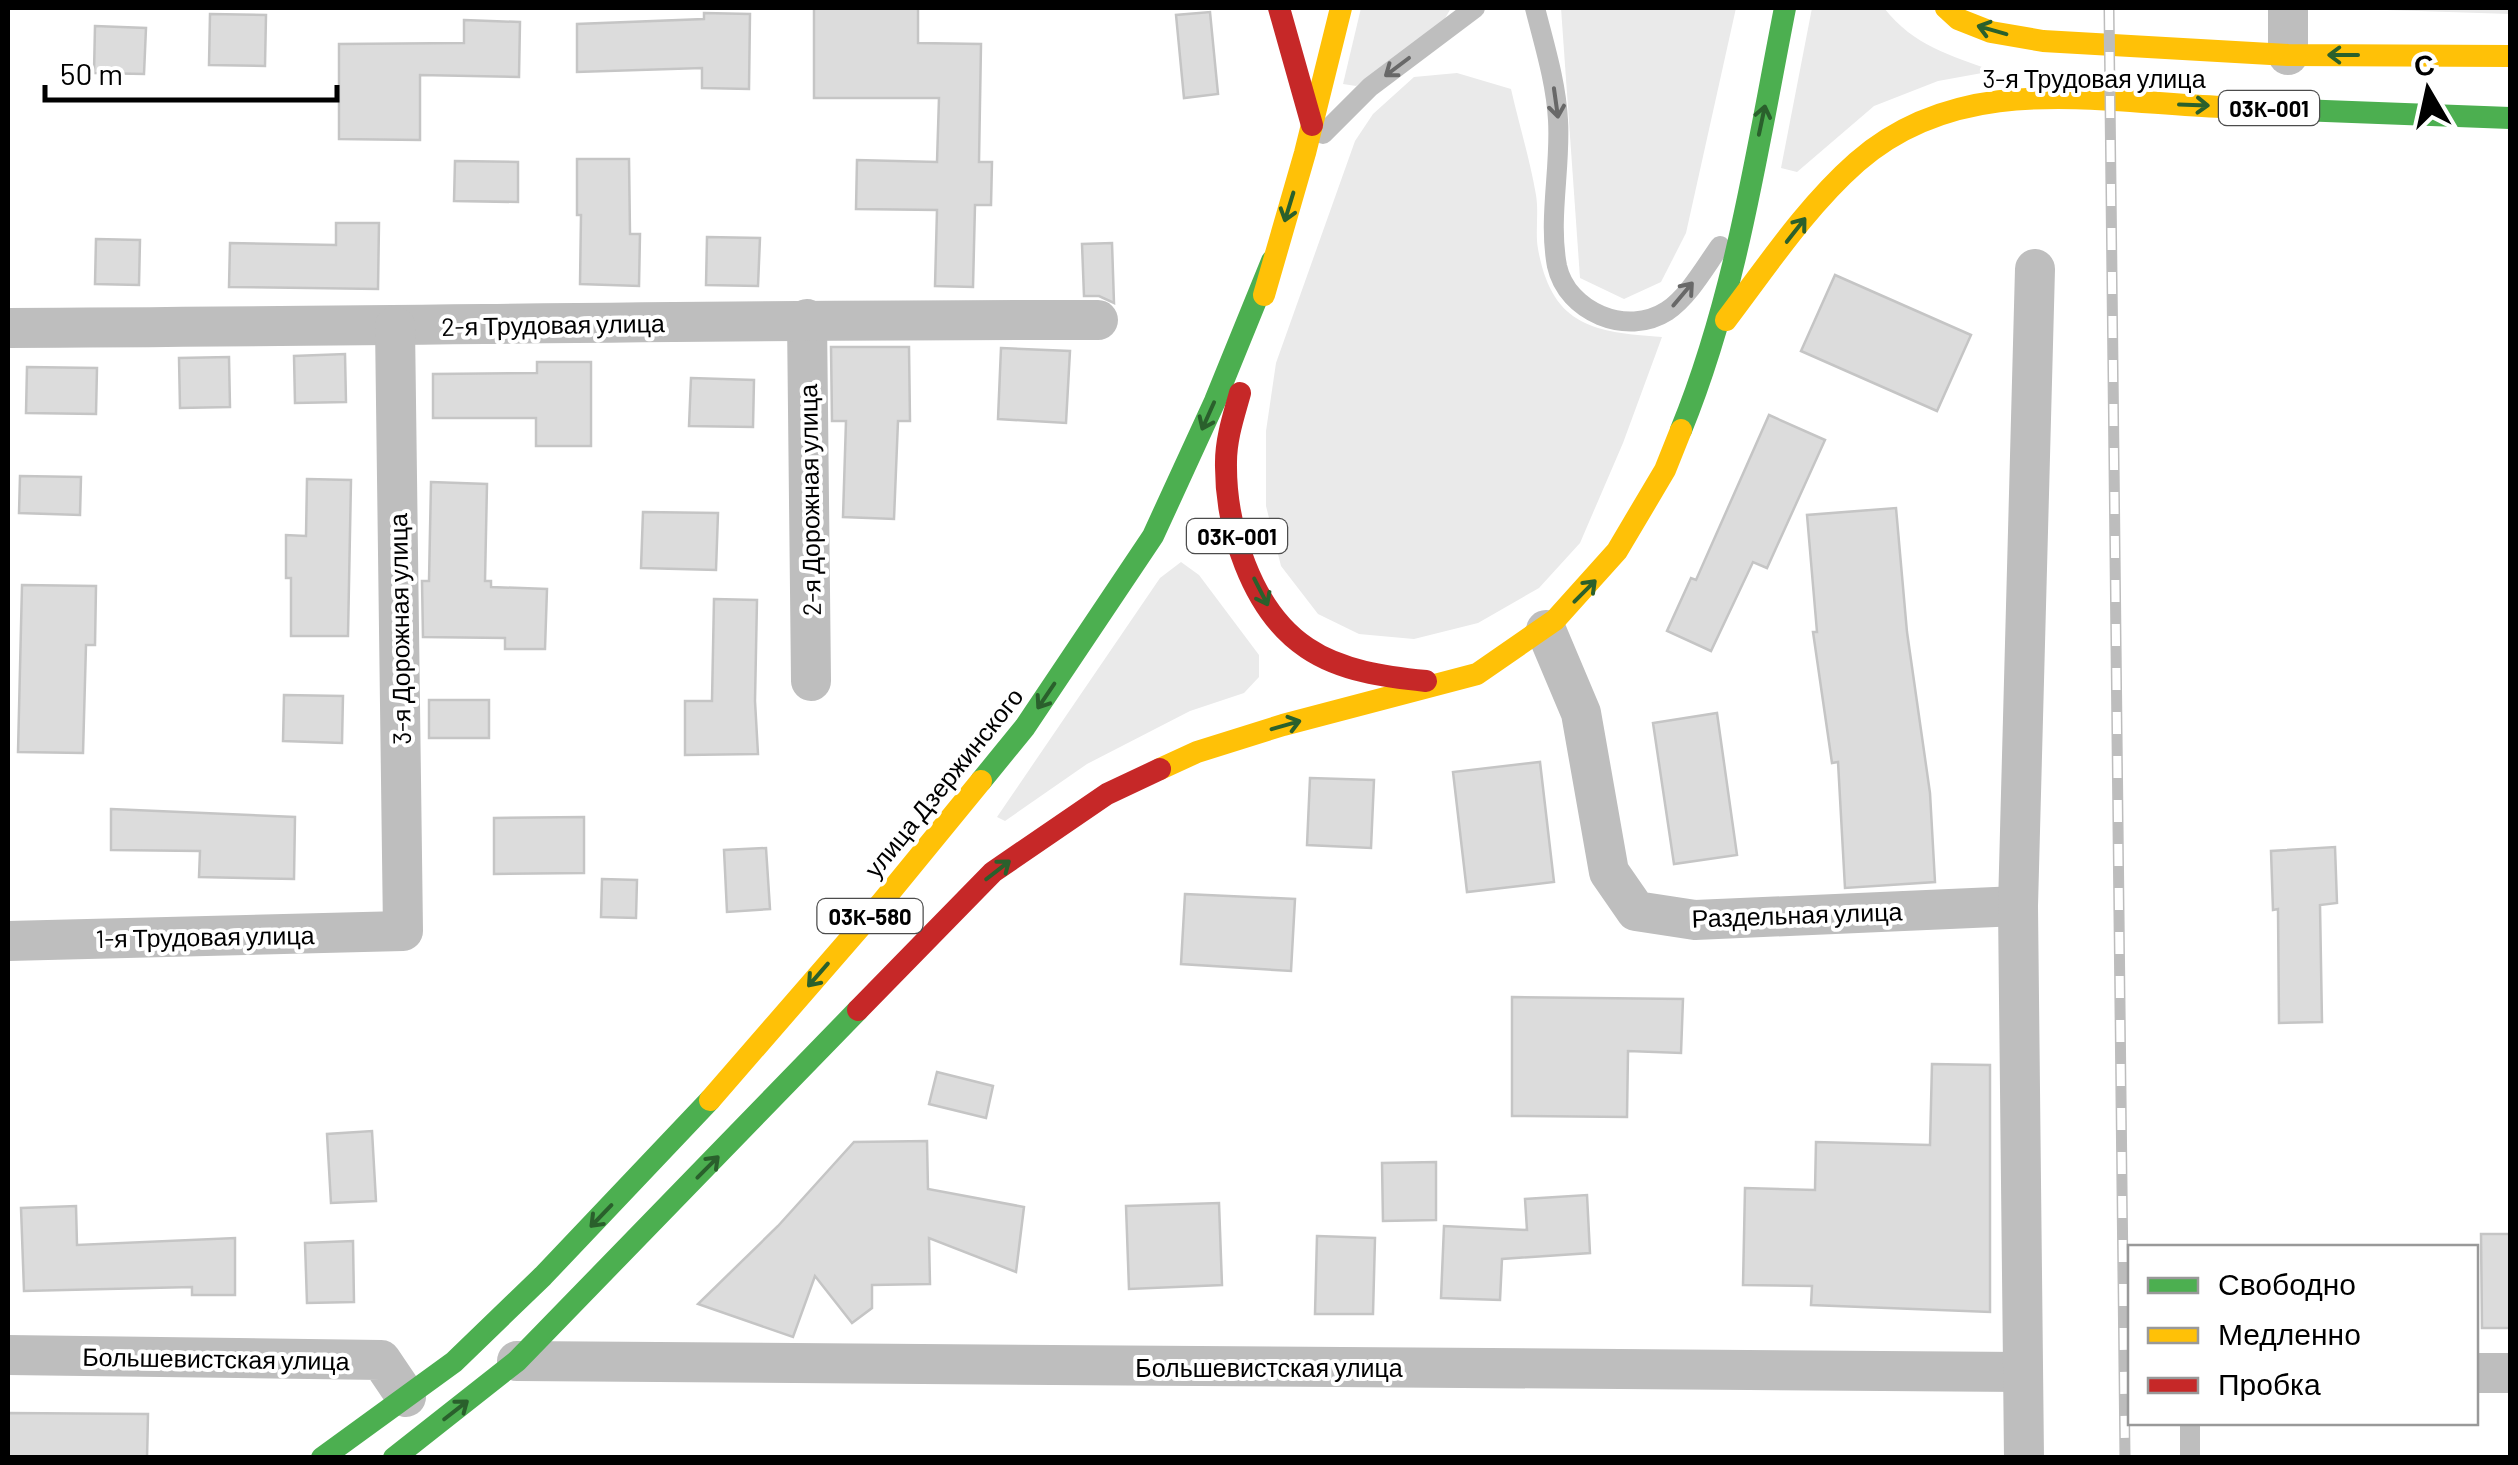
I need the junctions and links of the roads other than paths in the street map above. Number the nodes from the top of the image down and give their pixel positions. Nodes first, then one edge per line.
1 (1279, 8) edge
2 (1341, 8) edge
3 (1475, 8) edge
4 (1535, 8) edge
5 (1786, 8) edge
6 (1946, 8) edge
7 (2288, 8) edge
8 (2288, 55) junction
9 (2510, 56) edge
10 (2510, 118) edge
11 (1312, 125) junction
12 (1306, 152) junction
13 (1743, 215) junction
14 (1272, 261) junction
15 (2035, 269) dead end
16 (807, 319) junction
17 (1098, 320) dead end
18 (395, 326) junction
19 (8, 328) edge
20 (1715, 335) junction
21 (1546, 630) junction
22 (811, 681) dead end
23 (1448, 683) junction
24 (2018, 906) junction
25 (402, 931) joint
26 (8, 940) edge
27 (8, 1355) edge
28 (517, 1360) junction
29 (2022, 1372) junction
30 (2478, 1372) edge
31 (2510, 1373) edge
32 (406, 1396) junction
33 (2190, 1425) edge
34 (322, 1458) edge
35 (394, 1458) edge
36 (2024, 1458) edge
37 (2190, 1458) edge

1 - 11 main road, 03К-001
2 - 11 main road, 03К-001
3 -> 12 lane
4 -> 13 lane
13 -> 5 main road, 03К-001
8 -> 6 main road, 3-я Трудовая улица / 03К-001
7 - 8 street
9 -> 8 main road, 03К-001
20 -> 10 main road, 3-я Трудовая улица / 03К-001
11 - 12 main road, 03К-001
12 -> 14 main road, 03К-001
13 - 20 main road, 03К-001
14 -> 23 main road, 03К-001
14 -> 32 main road, улица Дзержинского / 03К-580
15 - 24 street
16 - 17 street, 2-я Трудовая улица
16 - 18 street, 2-я Трудовая улица
16 - 22 street, 2-я Дорожная улица
18 - 19 street, 2-я Трудовая улица
18 - 25 street, 3-я Дорожная улица
21 -> 20 main road, 03К-001
21 - 23 main road, 03К-001
21 - 24 street, Раздельная улица
28 -> 23 main road, 03К-580
24 - 29 street
25 - 26 street, 1-я Трудовая улица
27 - 32 street, Большевистская улица
28 - 29 street, Большевистская улица
35 -> 28 main road, 03К-580
29 - 36 street
30 - 31 street
32 - 34 main road, улица Дзержинского / 03К-580
33 - 37 lane

